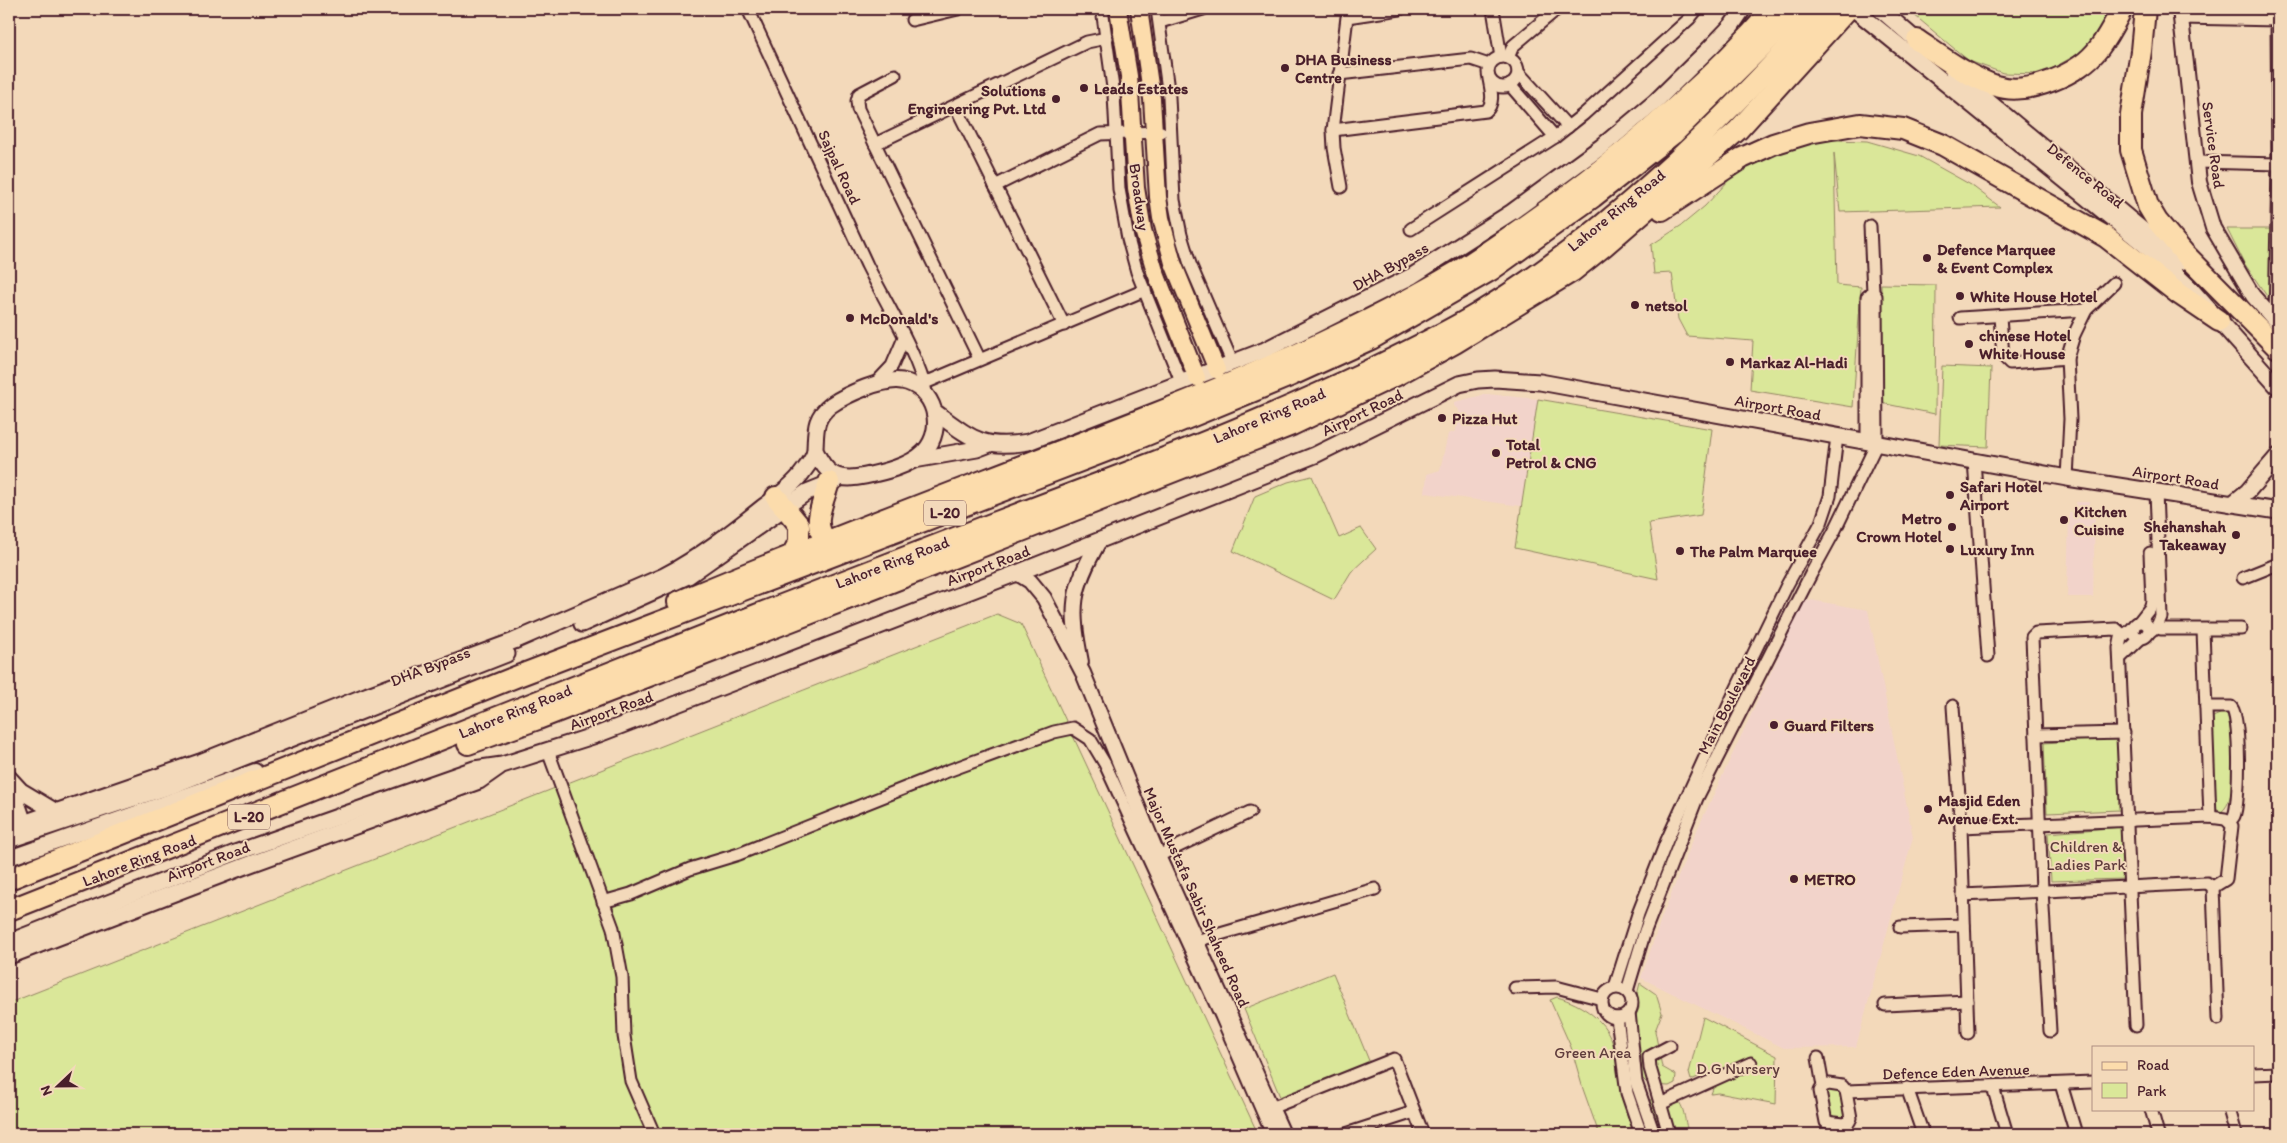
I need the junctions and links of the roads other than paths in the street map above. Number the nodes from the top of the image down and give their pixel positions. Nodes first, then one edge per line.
1 (748, 9) edge
2 (958, 9) edge
3 (1102, 9) edge
4 (1118, 9) edge
5 (1139, 9) edge
6 (1157, 9) edge
7 (1203, 9) edge
8 (1400, 9) edge
9 (1493, 9) edge
10 (1557, 9) edge
11 (1697, 9) edge
12 (1742, 9) edge
13 (1773, 9) edge
14 (1800, 9) edge
15 (1824, 9) edge
16 (1848, 9) edge
17 (1854, 9) edge
18 (1880, 9) edge
19 (2122, 9) edge
20 (2145, 9) edge
21 (945, 10) edge
22 (2181, 13) edge
23 (2218, 14) edge
24 (912, 20) dead end
25 (2278, 20) edge
26 (1160, 22) junction
27 (1107, 38) junction
28 (1917, 40) junction
29 (1504, 57) junction
30 (2278, 64) edge
31 (1489, 65) junction
32 (1518, 72) junction
33 (1339, 74) junction
34 (895, 75) dead end
35 (1489, 79) junction
36 (1510, 85) junction
37 (956, 107) junction
38 (1568, 127) junction
39 (1333, 130) junction
40 (1125, 132) junction
41 (1153, 132) junction
42 (1170, 132) junction
43 (1555, 137) junction
44 (875, 144) junction
45 (2278, 158) edge
46 (2197, 162) junction
47 (2278, 164) edge
48 (995, 186) junction
49 (1341, 187) dead end
50 (1870, 226) dead end
51 (1410, 228) dead end
52 (1603, 247) junction
53 (2114, 283) dead end
54 (1145, 290) junction
55 (2086, 310) junction
56 (2000, 317) junction
57 (1960, 318) dead end
58 (2219, 321) junction
59 (2277, 322) edge
60 (1064, 324) junction
61 (904, 338) junction
62 (2278, 349) edge
63 (979, 358) junction
64 (2067, 358) junction
65 (1233, 364) junction
66 (1217, 370) junction
67 (1189, 381) junction
68 (874, 385) junction
69 (2278, 387) edge
70 (926, 390) junction
71 (935, 412) junction
72 (1837, 436) junction
73 (1872, 442) junction
74 (991, 444) junction
75 (815, 450) junction
76 (2278, 456) edge
77 (912, 460) junction
78 (1974, 460) junction
79 (2067, 478) junction
80 (835, 480) junction
81 (2152, 491) junction
82 (780, 502) junction
83 (2232, 504) junction
84 (2278, 511) edge
85 (827, 540) junction
86 (1099, 541) junction
87 (793, 553) junction
88 (2278, 564) edge
89 (1017, 573) junction
90 (2243, 578) dead end
91 (2136, 624) junction
92 (2157, 626) junction
93 (2241, 629) dead end
94 (2203, 630) junction
95 (2123, 635) junction
96 (2144, 636) junction
97 (1988, 656) dead end
98 (2120, 658) junction
99 (1083, 673) junction
100 (518, 676) junction
101 (1953, 706) dead end
102 (2206, 707) junction
103 (2124, 733) junction
104 (2036, 735) junction
105 (548, 751) junction
106 (301, 761) junction
107 (9, 777) edge
108 (342, 779) junction
109 (56, 812) junction
110 (1250, 812) dead end
111 (2210, 817) junction
112 (2126, 819) junction
113 (2229, 822) junction
114 (2039, 824) junction
115 (1961, 827) junction
116 (15, 829) edge
117 (1158, 856) junction
118 (9, 858) edge
119 (9, 879) edge
120 (2131, 885) junction
121 (2213, 887) junction
122 (1375, 889) dead end
123 (2042, 890) junction
124 (1963, 895) junction
125 (604, 902) junction
126 (9, 910) edge
127 (73, 924) junction
128 (1964, 925) junction
129 (1900, 927) dead end
130 (1196, 941) junction
131 (9, 942) edge
132 (9, 956) edge
133 (1615, 987) junction
134 (1515, 988) dead end
135 (1627, 991) junction
136 (1602, 999) junction
137 (1967, 1000) junction
138 (1885, 1005) dead end
139 (1629, 1012) junction
140 (1617, 1018) junction
141 (2218, 1019) dead end
142 (2136, 1025) dead end
143 (2050, 1031) dead end
144 (1968, 1033) dead end
145 (1670, 1046) dead end
146 (1818, 1058) dead end
147 (1751, 1063) dead end
148 (2278, 1072) edge
149 (2254, 1074) edge
150 (2092, 1082) edge
151 (2061, 1084) junction
152 (1823, 1086) junction
153 (1993, 1087) junction
154 (1656, 1088) junction
155 (1907, 1088) junction
156 (1846, 1091) junction
157 (1633, 1092) junction
158 (1660, 1104) junction
159 (1271, 1108) junction
160 (2151, 1110) edge
161 (2229, 1110) edge
162 (1414, 1112) junction
163 (654, 1134) edge
164 (1272, 1134) edge
165 (1283, 1134) edge
166 (1346, 1134) edge
167 (1423, 1134) edge
168 (1641, 1134) edge
169 (1654, 1134) edge
170 (1669, 1134) edge
171 (1923, 1134) edge
172 (2007, 1134) edge
173 (2076, 1134) edge
174 (2158, 1134) edge
175 (2236, 1134) edge

1 - 61 street, Sajpal Road
2 - 21 street
3 - 27 street
4 - 40 main road, Broadway
5 - 41 main road, Broadway
6 - 26 street
7 - 26 street
8 - 33 street
9 - 29 street
10 - 29 street
11 - 38 street
12 - 65 main road, DHA Bypass
13 - 85 highway
14 - 100 highway, Lahore Ring Road / L-20
15 - 108 highway, Lahore Ring Road / L-20
16 - 52 highway
17 - 58 main road, Defence Road
18 - 28 main road, Defence Road
19 - 28 highway
20 - 62 highway
21 - 24 street
22 - 23 street
22 - 46 street, Service Road
23 - 25 street
25 - 30 street
26 - 42 street
27 - 37 street
27 - 40 street
28 - 62 main road, Defence Road
29 - 31 street
29 - 32 street
30 - 45 street
31 - 33 street
31 - 35 street
32 - 36 street
32 - 38 street
33 - 39 street
34 - 44 street
35 - 36 street
35 - 39 street
36 - 43 street
37 - 44 street
37 - 48 street
38 - 43 street
39 - 49 street
40 - 41 street
40 - 48 street
40 - 54 street
40 - 67 main road, Broadway
41 - 42 street
41 - 66 main road, Broadway
42 - 65 street
43 - 51 street
44 - 63 street
45 - 47 street
46 - 47 street
46 - 59 street, Service Road
47 - 59 street
48 - 60 street
50 - 73 street
52 - 58 highway
52 - 108 highway
53 - 55 street
54 - 60 street
54 - 67 street
55 - 56 street
55 - 64 street
56 - 57 street
56 - 64 street
58 - 69 main road, Defence Road
60 - 63 street
61 - 68 street
61 - 70 street, Sajpal Road
63 - 70 street
64 - 79 street
65 - 66 main road, DHA Bypass
66 - 67 main road, DHA Bypass
67 - 74 main road, DHA Bypass
68 - 70 main road
68 - 75 main road
70 - 71 main road
71 - 74 main road
71 - 77 main road
72 - 73 main road, Airport Road
72 - 86 main road, Airport Road
72 - 133 street, Main Boulevard
73 - 78 main road, Airport Road
73 - 135 street, Main Boulevard
74 - 77 main road
75 - 80 main road
75 - 82 main road
76 - 83 main road
77 - 80 main road
78 - 79 main road, Airport Road
78 - 97 street
79 - 81 main road, Airport Road
80 - 82 main road, DHA Bypass
80 - 85 highway
81 - 83 main road, Airport Road
81 - 91 street
81 - 92 street
82 - 87 highway
82 - 109 main road
82 - 116 main road, DHA Bypass
83 - 84 main road, Airport Road
85 - 87 highway
86 - 89 main road, Airport Road
86 - 99 street
87 - 100 highway
88 - 90 street
89 - 99 street
89 - 105 main road, Airport Road
91 - 95 street
91 - 96 street
92 - 94 street
92 - 96 street
93 - 94 street
94 - 102 street
95 - 98 street
95 - 104 street
96 - 98 street
98 - 103 street
99 - 117 street, Major Mustafa Sabir Shaheed Road
100 - 106 highway, Lahore Ring Road / L-20
101 - 115 street
102 - 111 street
102 - 113 street
103 - 104 street
103 - 112 street
104 - 114 street
105 - 125 street
105 - 127 main road, Airport Road
106 - 118 street
106 - 119 highway, Lahore Ring Road / L-20
107 - 109 main road
107 - 116 street
108 - 126 highway, Lahore Ring Road / L-20
109 - 116 main road
110 - 117 street
111 - 112 street
111 - 113 street
112 - 114 street
112 - 120 street
113 - 121 street
114 - 115 street
114 - 123 street
115 - 124 street
117 - 130 street, Major Mustafa Sabir Shaheed Road
120 - 121 street
120 - 123 street
120 - 142 street
121 - 141 street
122 - 130 street
123 - 124 street
123 - 143 street
124 - 128 street
125 - 163 street
125 - 164 street
127 - 131 main road, Airport Road
127 - 132 main road, Airport Road
128 - 129 street
128 - 137 street
130 - 159 street, Major Mustafa Sabir Shaheed Road
133 - 135 street
133 - 136 street
134 - 136 street
135 - 139 street
136 - 140 street
137 - 138 street
137 - 144 street
139 - 140 street
139 - 157 street
140 - 157 street
145 - 154 street
146 - 152 street
147 - 158 street
148 - 149 street
150 - 151 street, Defence Eden Avenue
151 - 153 street, Defence Eden Avenue
151 - 173 street
152 - 156 street, Defence Eden Avenue
152 - 156 street
153 - 155 street, Defence Eden Avenue
153 - 172 street
154 - 157 street
154 - 158 street
155 - 156 street, Defence Eden Avenue
155 - 171 street
157 - 168 street
157 - 169 street
158 - 170 street
159 - 162 street
159 - 165 street, Major Mustafa Sabir Shaheed Road
160 - 174 street
161 - 175 street
162 - 166 street
162 - 167 street

